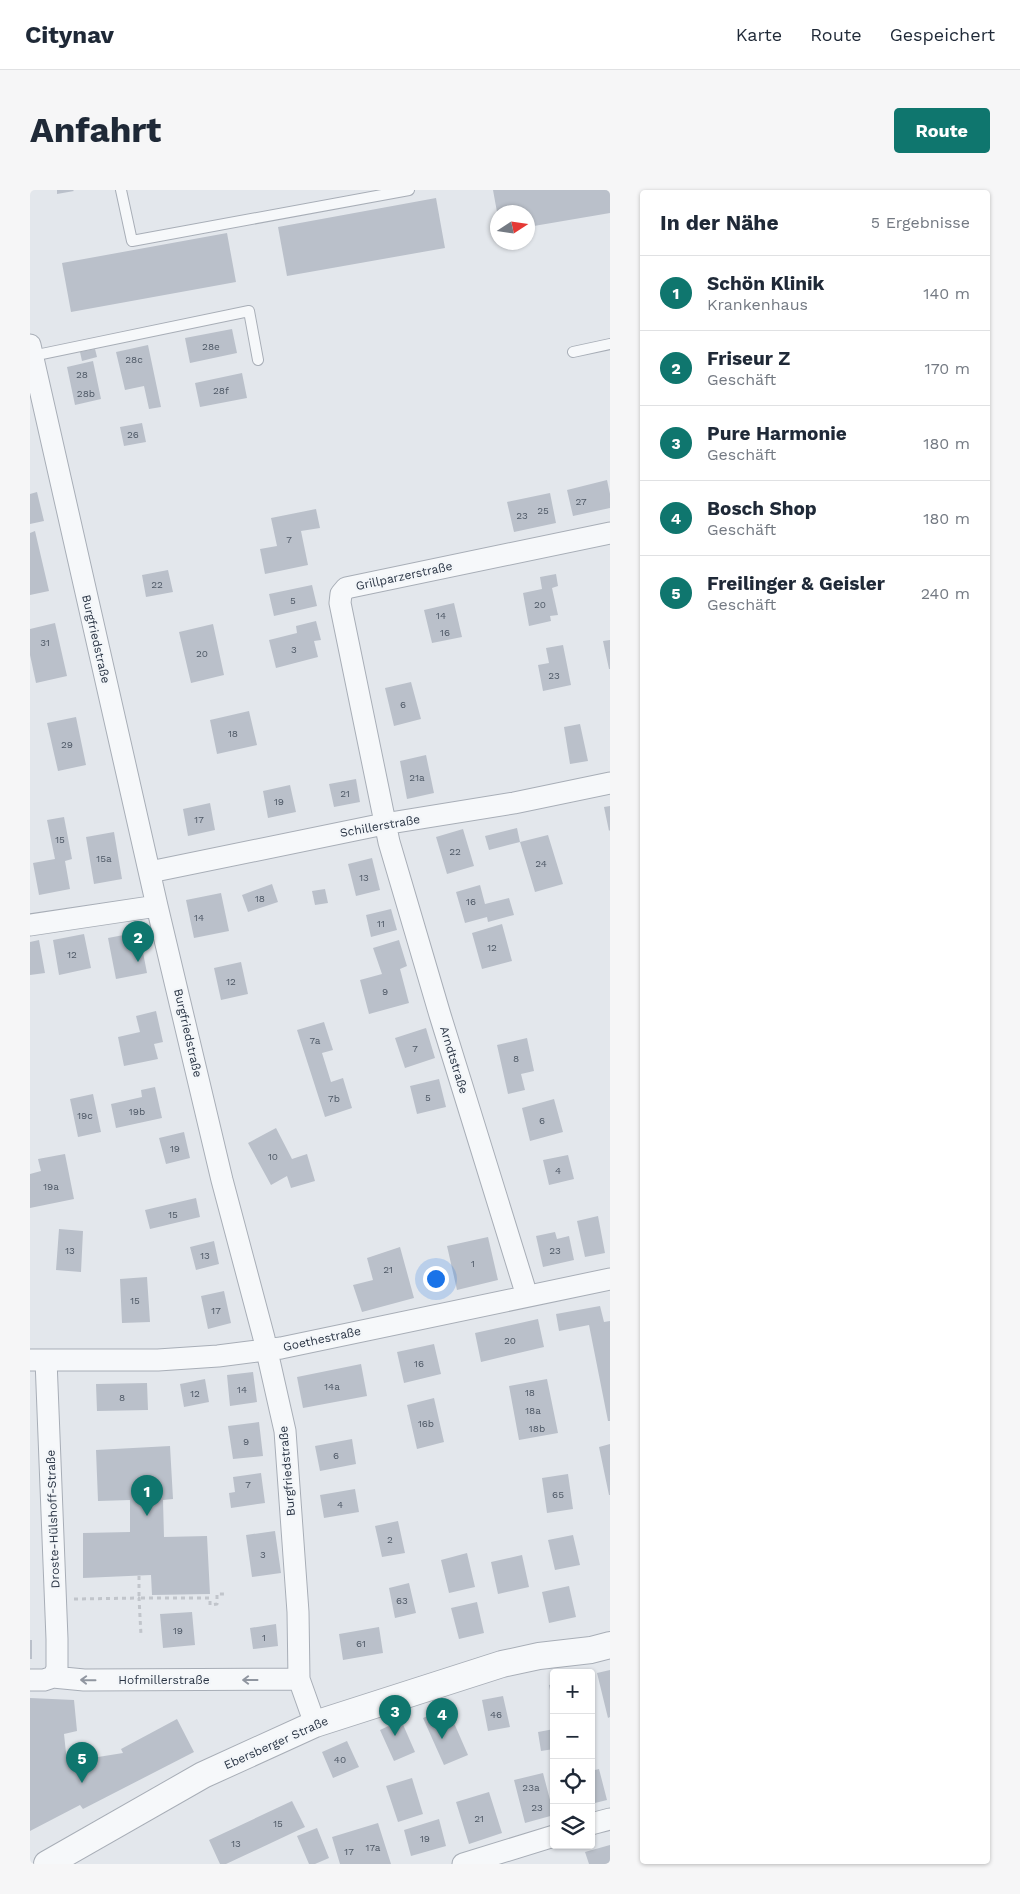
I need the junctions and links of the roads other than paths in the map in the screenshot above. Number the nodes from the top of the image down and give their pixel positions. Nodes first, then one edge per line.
1 (121, 190) edge
2 (409, 190) edge
3 (610, 344) edge
4 (31, 352) edge
5 (573, 352) dead end
6 (258, 360) dead end
7 (610, 532) edge
8 (610, 784) edge
9 (384, 824) junction
10 (150, 872) junction
11 (157, 906) junction
12 (30, 925) edge
13 (610, 1279) edge
14 (527, 1296) junction
15 (267, 1350) junction
16 (38, 1360) edge
17 (610, 1645) edge
18 (53, 1677) junction
19 (299, 1679) junction
20 (30, 1680) edge
21 (315, 1724) junction
22 (610, 1819) edge
23 (595, 1823) edge
24 (550, 1837) edge
25 (47, 1864) edge
26 (463, 1864) edge

1 - 2 lane
3 - 5 lane
4 - 6 lane
4 - 10 street, Burgfriedstraße
7 - 9 street, Grillparzerstraße
8 - 9 street, Schillerstraße
9 - 10 street, Schillerstraße
9 - 14 street, Arndtstraße
10 - 11 street, Burgfriedstraße
11 - 12 street
11 - 15 street, Burgfriedstraße
13 - 14 street, Goethestraße
14 - 15 street, Goethestraße
15 - 16 street, Goethestraße
15 - 19 street, Burgfriedstraße
16 - 18 street, Droste-Hülshoff-Straße
17 - 21 street, Ebersberger Straße
19 -> 18 street, Hofmillerstraße
18 - 20 street, Hofmillerstraße
19 - 21 street, Burgfriedstraße
21 - 25 street, Ebersberger Straße
22 - 23 street
24 - 26 street

